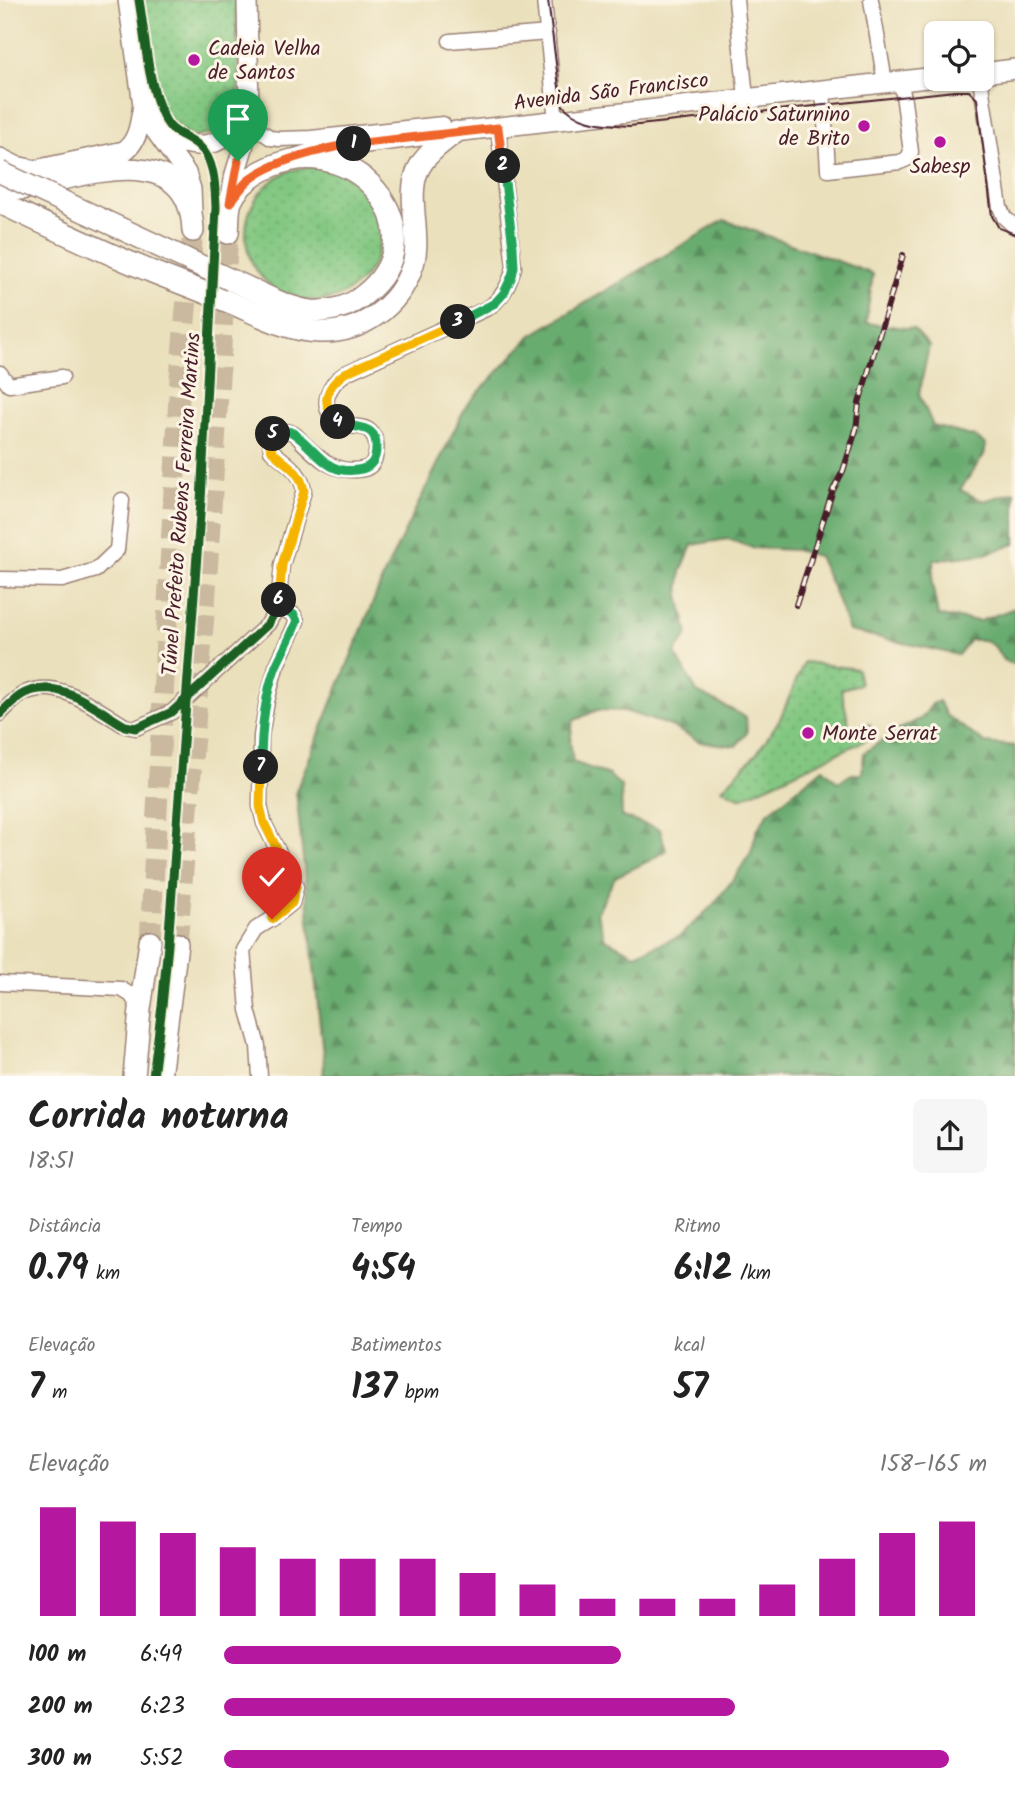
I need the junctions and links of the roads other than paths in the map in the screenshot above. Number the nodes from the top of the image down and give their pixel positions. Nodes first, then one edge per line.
1 (128, 0) edge
2 (247, 0) edge
3 (544, 0) edge
4 (736, 0) edge
5 (871, 0) edge
6 (548, 33) junction
7 (450, 41) dead end
8 (1015, 69) edge
9 (994, 72) edge
10 (924, 78) edge
11 (893, 81) junction
12 (823, 89) junction
13 (982, 91) edge
14 (746, 98) junction
15 (248, 104) junction
16 (143, 105) junction
17 (556, 116) junction
18 (498, 128) junction
19 (155, 131) junction
20 (457, 132) junction
21 (0, 158) edge
22 (292, 160) junction
23 (0, 172) edge
24 (0, 187) edge
25 (0, 203) edge
26 (230, 203) junction
27 (192, 222) joint
28 (1015, 227) edge
29 (228, 233) tunnel mouth
30 (228, 290) junction
31 (0, 373) edge
32 (62, 377) dead end
33 (122, 500) dead end
34 (0, 579) edge
35 (278, 606) junction
36 (0, 714) edge
37 (150, 942) tunnel mouth
38 (177, 944) tunnel mouth
39 (0, 983) edge
40 (140, 1009) junction
41 (134, 1076) edge
42 (160, 1076) edge
43 (260, 1076) edge

1 - 16 main road
2 - 15 main road
3 - 6 street
4 - 14 street
5 - 11 street
6 - 7 street
6 - 17 street
8 - 9 main road
10 - 11 main road, Avenida São Francisco
11 - 12 main road, Avenida São Francisco
11 - 12 street
12 - 14 main road, Avenida São Francisco
13 - 28 street
14 - 17 main road, Avenida São Francisco
15 - 17 street, Avenida São Francisco
15 - 19 main road
15 - 26 main road
16 - 19 main road
16 - 21 main road
17 - 18 main road, Avenida São Francisco
18 - 20 main road, Avenida São Francisco
18 - 35 street
19 - 27 main road
20 - 22 main road, Avenida São Francisco
20 - 30 main road
22 - 26 main road
22 - 30 main road
23 - 30 main road, bridge
24 - 27 main road
25 - 30 main road
26 - 29 main road
31 - 32 street
33 - 34 street
35 - 36 street
35 - 43 street
37 - 40 main road
38 - 42 main road
39 - 40 street
40 - 41 main road

